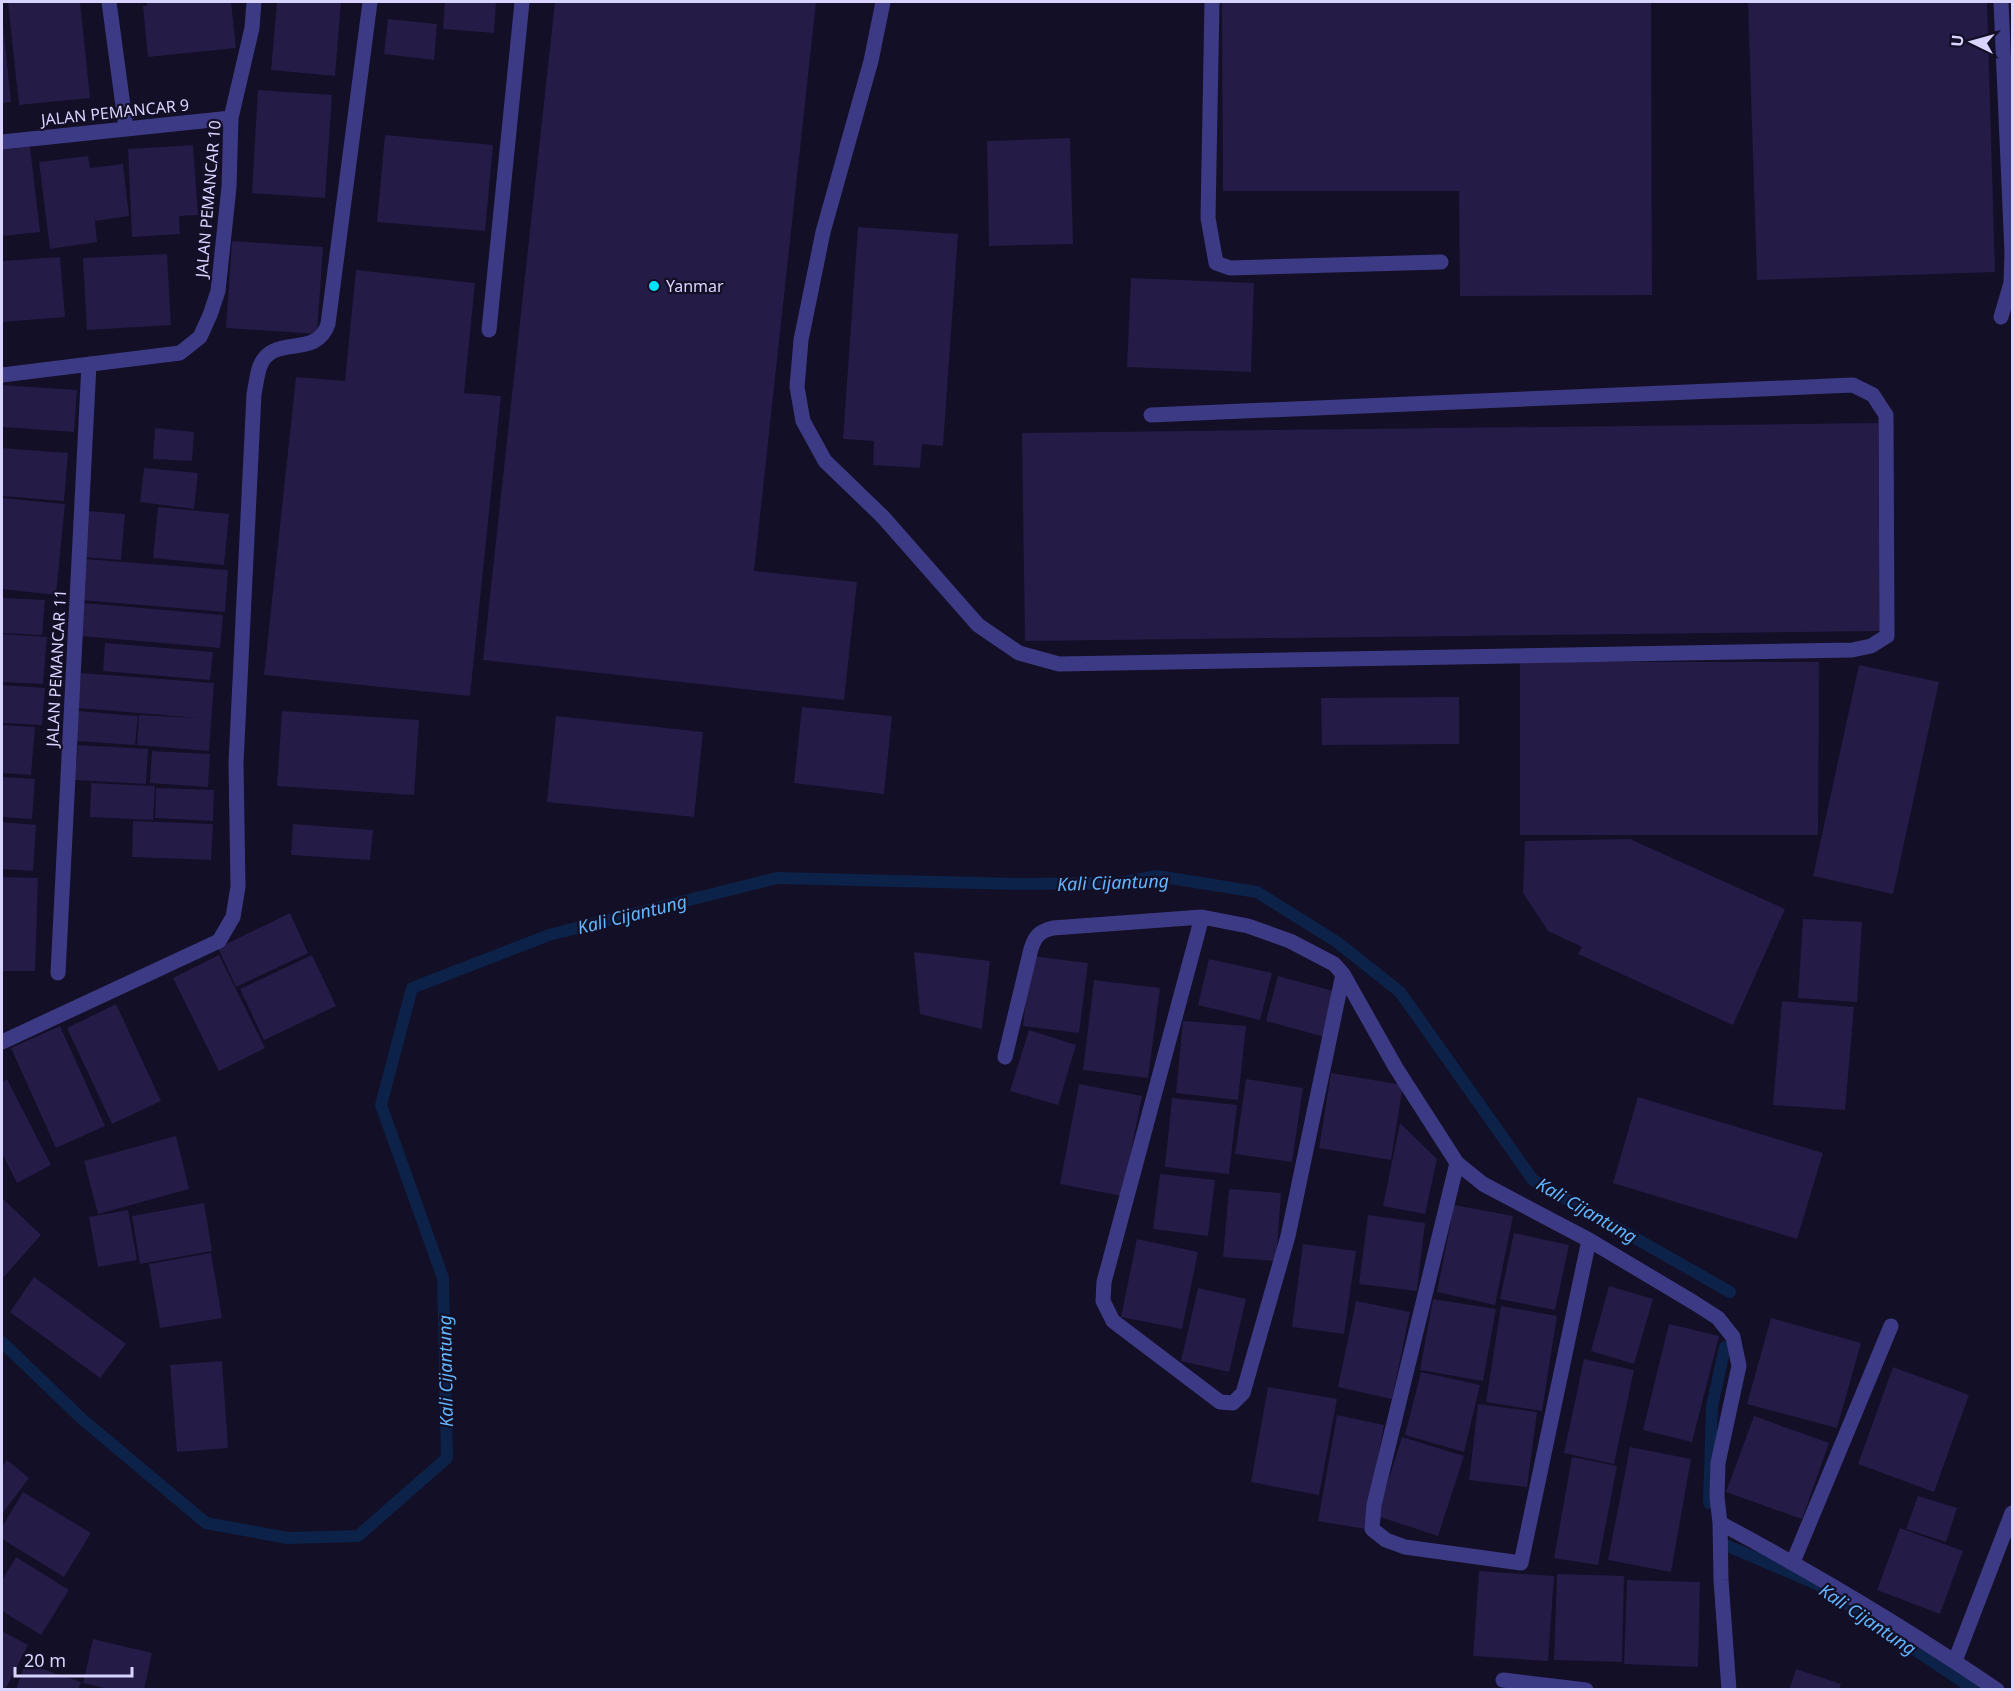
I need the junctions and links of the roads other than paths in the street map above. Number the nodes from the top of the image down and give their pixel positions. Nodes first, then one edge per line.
1 (110, 2) edge
2 (254, 2) edge
3 (370, 2) edge
4 (522, 2) edge
5 (883, 2) edge
6 (1212, 2) edge
7 (2001, 2) edge
8 (231, 118) junction
9 (126, 128) junction
10 (2, 142) edge
11 (1441, 262) dead end
12 (2001, 317) dead end
13 (489, 330) dead end
14 (89, 364) junction
15 (2, 375) edge
16 (1151, 416) dead end
17 (1202, 917) junction
18 (58, 974) dead end
19 (1343, 974) junction
20 (2, 1042) edge
21 (1005, 1057) dead end
22 (1457, 1163) junction
23 (1589, 1240) junction
24 (1891, 1326) dead end
25 (2013, 1513) edge
26 (1720, 1523) junction
27 (1793, 1562) junction
28 (1955, 1660) junction
29 (1503, 1680) dead end
30 (1586, 1689) edge
31 (1729, 1689) edge
32 (1997, 1689) edge

1 - 9 street
2 - 8 street, JALAN PEMANCAR 10
3 - 20 street
4 - 13 street
5 - 16 street
6 - 11 street
7 - 12 street
8 - 9 street, JALAN PEMANCAR 9
8 - 14 street, JALAN PEMANCAR 10
9 - 10 street, JALAN PEMANCAR 9
14 - 15 street, JALAN PEMANCAR 10
14 - 18 street, JALAN PEMANCAR 11
17 - 19 street
17 - 19 street
17 - 21 street
19 - 22 street
22 - 23 street
22 - 23 street
23 - 26 street
24 - 27 street
25 - 28 street
26 - 27 street
26 - 31 street
27 - 28 street
28 - 32 street
29 - 30 street

